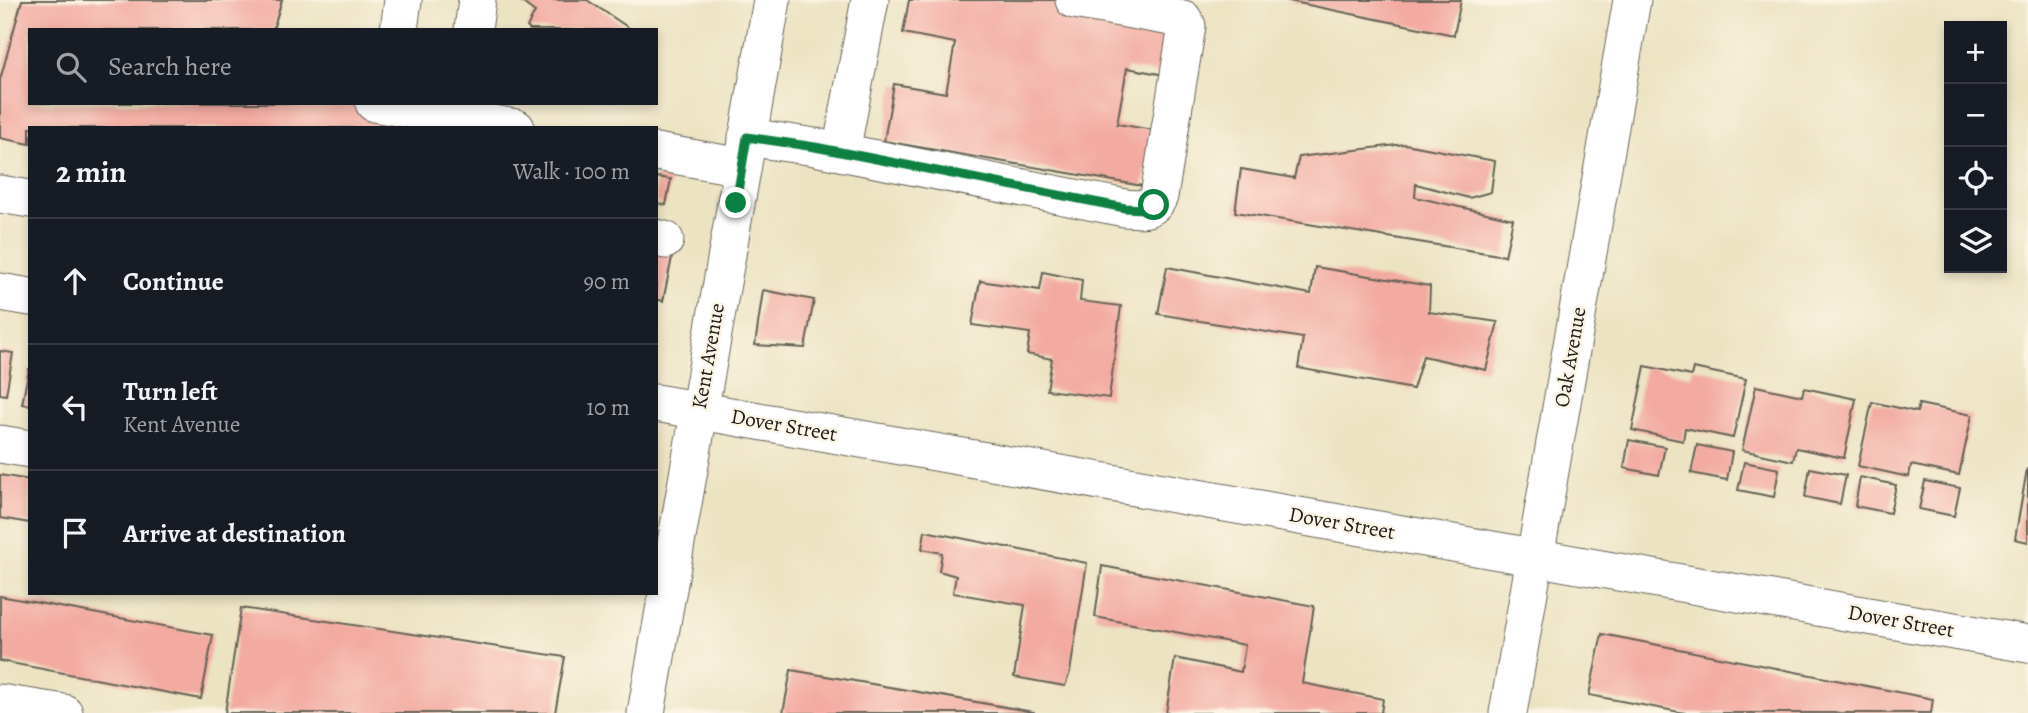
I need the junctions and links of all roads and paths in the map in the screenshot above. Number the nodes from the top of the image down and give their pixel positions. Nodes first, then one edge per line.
1 (403, 0) edge
2 (477, 0) edge
3 (772, 0) edge
4 (870, 0) edge
5 (1074, 0) edge
6 (1632, 0) edge
7 (399, 28) edge
8 (473, 28) edge
9 (398, 105) edge
10 (434, 108) edge
11 (508, 126) edge
12 (658, 152) edge
13 (745, 152) junction
14 (841, 152) junction
15 (0, 194) edge
16 (28, 199) edge
17 (0, 292) edge
18 (28, 297) edge
19 (658, 404) edge
20 (698, 410) junction
21 (0, 444) edge
22 (28, 449) edge
23 (1536, 556) junction
24 (2028, 643) edge
25 (0, 703) edge
26 (64, 713) edge
27 (646, 713) edge
28 (1508, 713) edge

1 - 7 street
2 - 8 street
3 - 13 street, Kent Avenue
4 - 14 street
5 - 14 street
6 - 23 street, Oak Avenue
9 - 10 street
10 - 11 street
12 - 13 street
13 - 14 street
13 - 20 street, Kent Avenue
15 - 16 street
17 - 18 street
19 - 20 street, Dover Street
20 - 23 street, Dover Street
20 - 27 street, Kent Avenue
21 - 22 street
23 - 24 street, Dover Street
23 - 28 street, Oak Avenue
25 - 26 street

